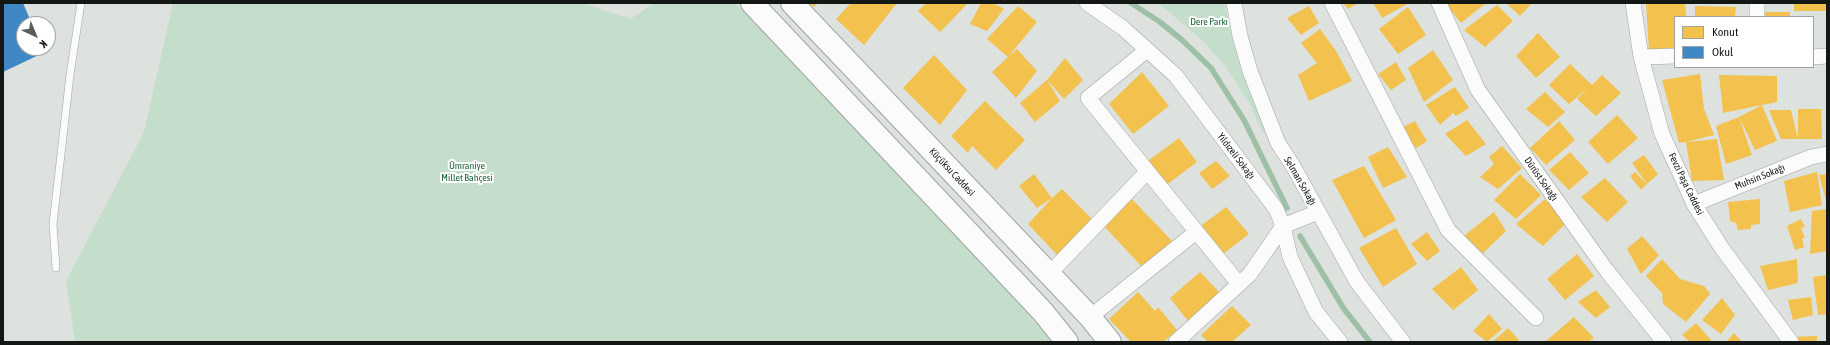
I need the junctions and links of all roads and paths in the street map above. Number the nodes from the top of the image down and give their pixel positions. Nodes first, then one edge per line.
1 (81, 3) edge
2 (752, 3) edge
3 (792, 3) edge
4 (1087, 3) edge
5 (1234, 3) edge
6 (1332, 3) edge
7 (1439, 3) edge
8 (1632, 3) edge
9 (1756, 3) edge
10 (1757, 16) edge
11 (1147, 50) junction
12 (1674, 56) edge
13 (1827, 56) edge
14 (1641, 57) junction
15 (1814, 57) edge
16 (1827, 154) edge
17 (1147, 172) junction
18 (1694, 204) junction
19 (1318, 212) junction
20 (1283, 226) junction
21 (1196, 232) junction
22 (56, 268) dead end
23 (1049, 274) junction
24 (1239, 284) junction
25 (1090, 317) junction
26 (1536, 318) dead end
27 (1067, 342) edge
28 (1110, 342) edge
29 (1176, 342) edge
30 (1340, 342) edge
31 (1403, 342) edge
32 (1664, 342) edge
33 (1791, 342) edge

1 - 22 lane
2 - 27 main road
3 - 23 main road, Küçüksu Caddesi
4 - 11 street, Yıldızeli Sokağı
5 - 19 street, Selman Sokağı
6 - 26 street
7 - 32 street, Dürüst Sokağı
8 - 14 street, Fevzi Paşa Caddesi
9 - 10 street
11 - 17 street
11 - 20 street, Yıldızeli Sokağı
12 - 14 street
13 - 15 street
14 - 18 street, Fevzi Paşa Caddesi
16 - 18 street, Muhsin Sokağı
17 - 21 street
17 - 23 street
18 - 33 street, Fevzi Paşa Caddesi
19 - 20 street
19 - 31 street, Selman Sokağı
20 - 24 street
20 - 30 street, Yıldızeli Sokağı
21 - 24 street
21 - 25 street
23 - 25 main road, Küçüksu Caddesi
24 - 29 street
25 - 28 main road, Küçüksu Caddesi

